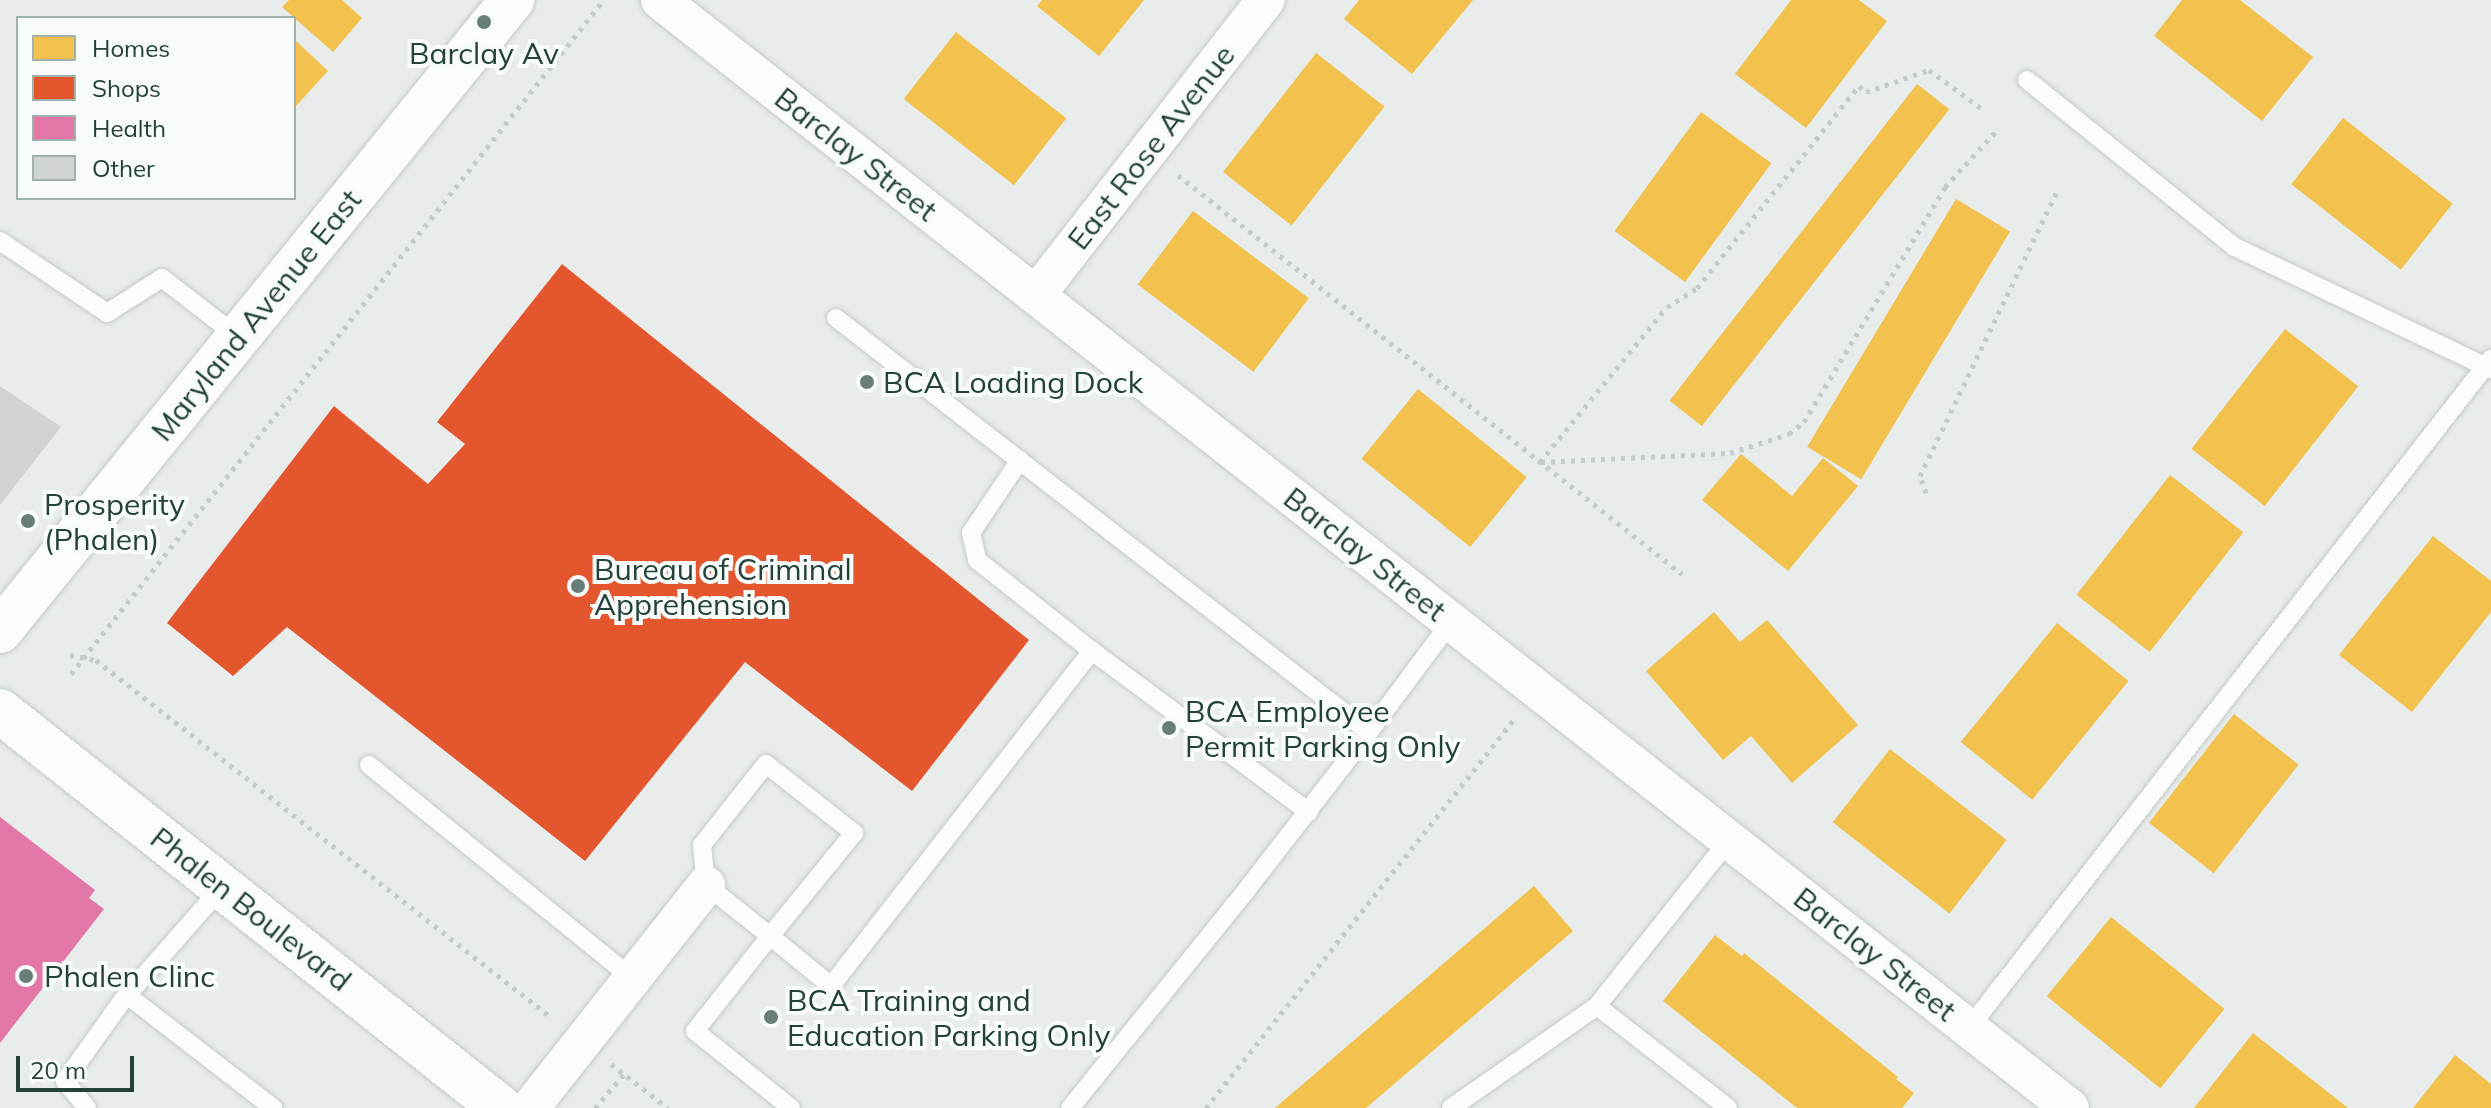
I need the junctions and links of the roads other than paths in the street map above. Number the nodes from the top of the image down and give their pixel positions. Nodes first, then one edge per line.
1 (512, 0) edge
2 (660, 0) edge
3 (1266, 0) edge
4 (2027, 80) dead end
5 (0, 241) edge
6 (1036, 295) junction
7 (836, 318) dead end
8 (238, 337) junction
9 (2489, 370) edge
10 (1020, 460) junction
11 (1451, 622) junction
12 (0, 631) edge
13 (1092, 651) junction
14 (0, 711) edge
15 (1369, 732) junction
16 (369, 765) dead end
17 (1309, 812) junction
18 (1729, 840) junction
19 (706, 885) junction
20 (222, 887) junction
21 (770, 936) junction
22 (632, 978) junction
23 (127, 995) junction
24 (1597, 1006) junction
25 (1969, 1028) junction
26 (87, 1108) edge
27 (273, 1108) edge
28 (501, 1108) edge
29 (530, 1108) edge
30 (791, 1108) edge
31 (1070, 1108) edge
32 (1451, 1108) edge
33 (1728, 1108) edge
34 (2070, 1108) edge

1 - 8 main road, Maryland Avenue East
2 - 6 street, Barclay Street
3 - 6 street, East Rose Avenue
4 - 9 lane
5 - 8 lane
6 - 11 street, Barclay Street
7 - 10 lane
8 - 12 main road, Maryland Avenue East
9 - 25 lane
10 - 13 lane
10 - 15 lane
11 - 15 lane
11 - 18 street, Barclay Street
13 - 17 lane
13 - 21 lane
14 - 20 main road, Phalen Boulevard
15 - 17 lane
16 - 22 lane
17 - 31 lane
18 - 24 lane
18 - 25 street, Barclay Street
19 - 21 lane
19 - 21 lane
19 - 22 street
20 - 23 lane
20 - 28 main road, Phalen Boulevard
21 - 30 lane
22 - 29 street
23 - 26 lane
23 - 27 lane
24 - 32 lane
24 - 33 lane
25 - 34 street, Barclay Street

